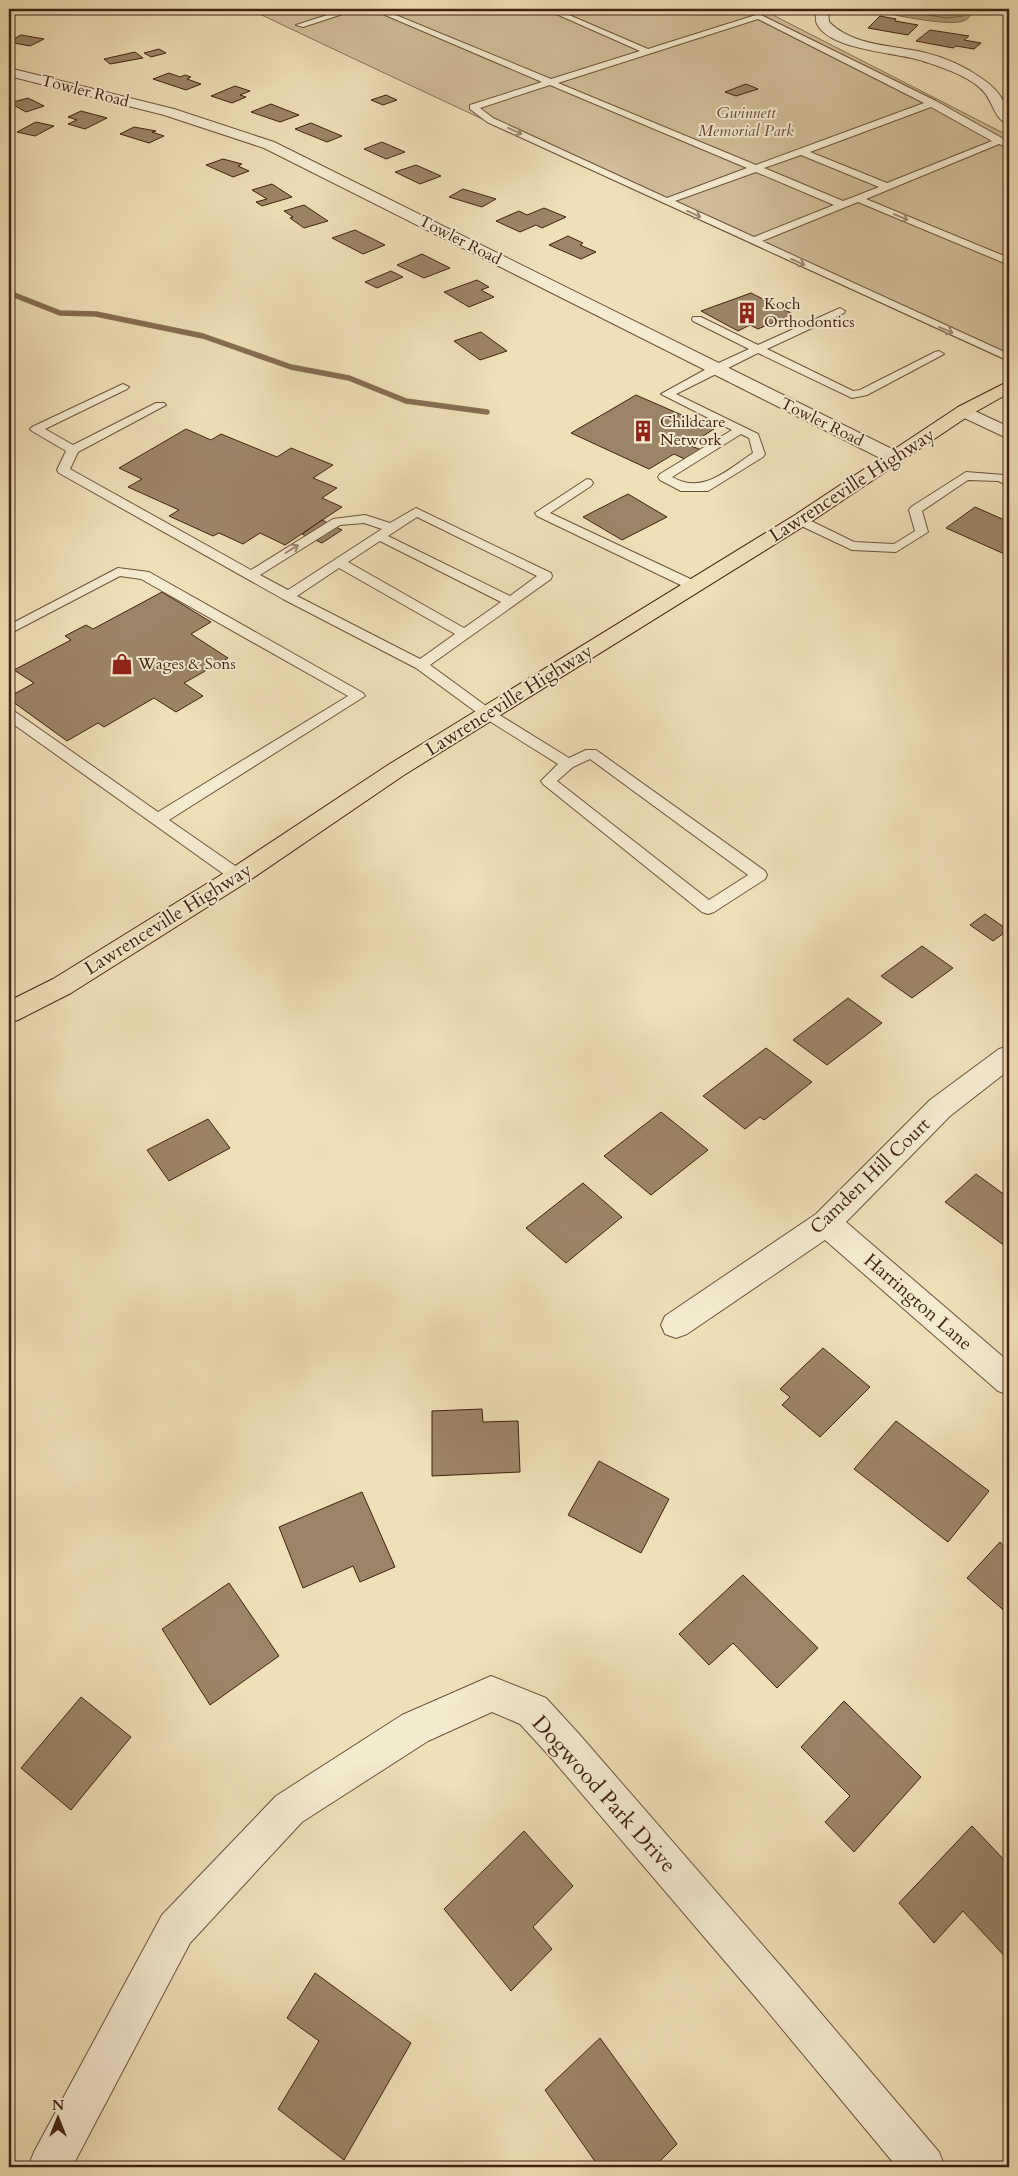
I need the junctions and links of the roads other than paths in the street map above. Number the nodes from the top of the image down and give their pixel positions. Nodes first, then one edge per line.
1 (354, 9) edge
2 (375, 9) edge
3 (549, 9) edge
4 (822, 9) edge
5 (746, 11) dead end
6 (758, 16) junction
7 (300, 24) dead end
8 (646, 51) junction
9 (9, 72) edge
10 (550, 81) junction
11 (933, 103) junction
12 (1009, 120) edge
13 (999, 141) junction
14 (1009, 145) edge
15 (804, 152) junction
16 (754, 169) junction
17 (886, 186) junction
18 (868, 193) junction
19 (856, 198) junction
20 (667, 201) junction
21 (841, 204) junction
22 (754, 241) junction
23 (1009, 252) edge
24 (1009, 262) edge
25 (840, 311) dead end
26 (697, 319) dead end
27 (757, 349) junction
28 (939, 354) dead end
29 (1009, 358) edge
30 (714, 369) junction
31 (1009, 386) edge
32 (123, 387) dead end
33 (160, 405) dead end
34 (964, 411) junction
35 (741, 429) junction
36 (1009, 434) edge
37 (73, 450) junction
38 (893, 457) junction
39 (1009, 482) edge
40 (587, 483) dead end
41 (800, 520) junction
42 (392, 528) junction
43 (379, 536) junction
44 (338, 562) junction
45 (251, 575) junction
46 (694, 586) junction
47 (288, 596) junction
48 (510, 601) junction
49 (9, 630) edge
50 (464, 634) junction
51 (421, 665) junction
52 (9, 714) edge
53 (488, 714) junction
54 (568, 764) junction
55 (157, 820) junction
56 (238, 876) junction
57 (9, 1013) edge
58 (1009, 1056) edge
59 (826, 1224) junction
60 (676, 1324) dead end
61 (1009, 1381) edge
62 (49, 2167) edge
63 (924, 2167) edge

1 - 7 lane
2 - 10 lane
3 - 8 lane
4 - 12 street
5 - 6 lane
6 - 8 lane
6 - 11 lane
8 - 10 lane
9 - 30 street, Towler Road
10 - 16 lane
10 -> 20 lane
11 - 13 lane
11 - 15 lane
13 - 14 lane
13 - 17 lane
15 - 16 lane
15 - 17 lane
16 - 20 lane
16 - 21 lane
17 - 18 lane
18 - 19 lane
18 - 23 lane
19 - 21 lane
19 -> 24 lane
20 -> 22 lane
21 - 22 lane
22 -> 29 lane
25 - 27 lane
26 - 27 lane
27 - 28 lane
27 - 30 lane
30 - 35 lane
30 - 38 street, Towler Road
31 - 34 main road, Lawrenceville Highway
32 - 37 lane
33 - 37 lane
34 - 36 street
34 - 38 main road, Lawrenceville Highway
35 - 35 lane
37 - 45 lane
38 - 41 main road, Lawrenceville Highway
39 - 41 lane
40 - 46 lane
41 - 46 main road, Lawrenceville Highway
42 - 43 lane
45 -> 42 lane
42 - 48 lane
43 - 44 lane
43 - 48 lane
44 - 47 lane
44 - 50 lane
45 - 47 lane
46 - 53 main road, Lawrenceville Highway
47 - 51 lane
48 - 50 lane
49 - 55 lane
50 - 51 lane
51 - 53 lane
52 - 55 lane
53 - 54 lane
53 - 56 main road, Lawrenceville Highway
54 - 54 lane
55 - 56 lane
56 - 57 main road, Lawrenceville Highway
58 - 59 street, Camden Hill Court
59 - 60 street, Camden Hill Court
59 - 61 street, Harrington Lane
62 - 63 street, Dogwood Park Drive

